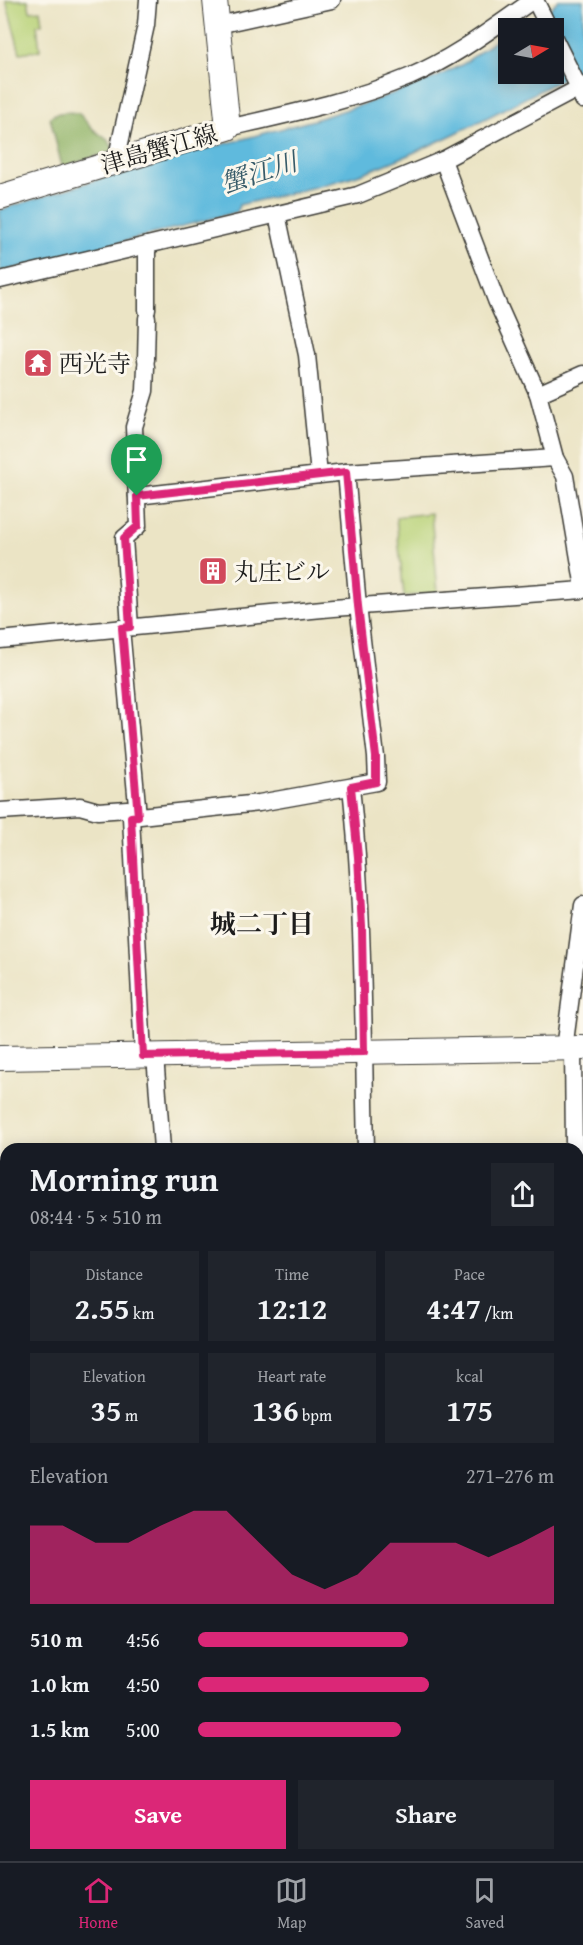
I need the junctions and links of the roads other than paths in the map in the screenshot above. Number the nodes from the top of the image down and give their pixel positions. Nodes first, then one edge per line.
1 (148, 0) edge
2 (215, 0) edge
3 (332, 0) edge
4 (535, 2) edge
5 (544, 18) edge
6 (218, 25) junction
7 (564, 57) edge
8 (582, 91) edge
9 (228, 128) junction
10 (443, 160) junction
11 (116, 161) junction
12 (0, 197) edge
13 (277, 214) junction
14 (147, 245) junction
15 (0, 280) edge
16 (583, 374) edge
17 (538, 394) junction
18 (555, 458) junction
19 (346, 472) junction
20 (319, 475) junction
21 (137, 496) junction
22 (583, 582) edge
23 (583, 590) edge
24 (358, 606) junction
25 (126, 628) junction
26 (0, 640) edge
27 (351, 787) junction
28 (0, 811) edge
29 (135, 817) junction
30 (583, 905) edge
31 (573, 1048) edge
32 (364, 1052) junction
33 (149, 1055) junction
34 (0, 1058) edge
35 (161, 1143) edge
36 (366, 1143) edge
37 (574, 1143) edge

1 - 11 street
2 - 6 main road, 津島蟹江線
3 - 6 street
4 - 5 street
4 - 9 street
6 - 9 main road, 津島蟹江線
7 - 8 street
8 - 10 street
9 - 11 main road, 津島蟹江線
10 - 13 street
10 - 17 street
11 - 12 main road, 津島蟹江線
13 - 14 street
13 - 20 street
14 - 15 street
14 - 21 street
16 - 17 street
17 - 18 street
18 - 19 street
18 - 22 street
19 - 20 street
19 - 24 street
20 - 21 street
21 - 25 street
23 - 24 street
24 - 25 street
24 - 27 street
25 - 26 street
25 - 29 street
27 - 29 street
27 - 32 street
28 - 29 street
29 - 33 street
30 - 31 street
31 - 32 main road
31 - 37 street
32 - 33 main road
32 - 36 street
33 - 34 main road
33 - 35 street

